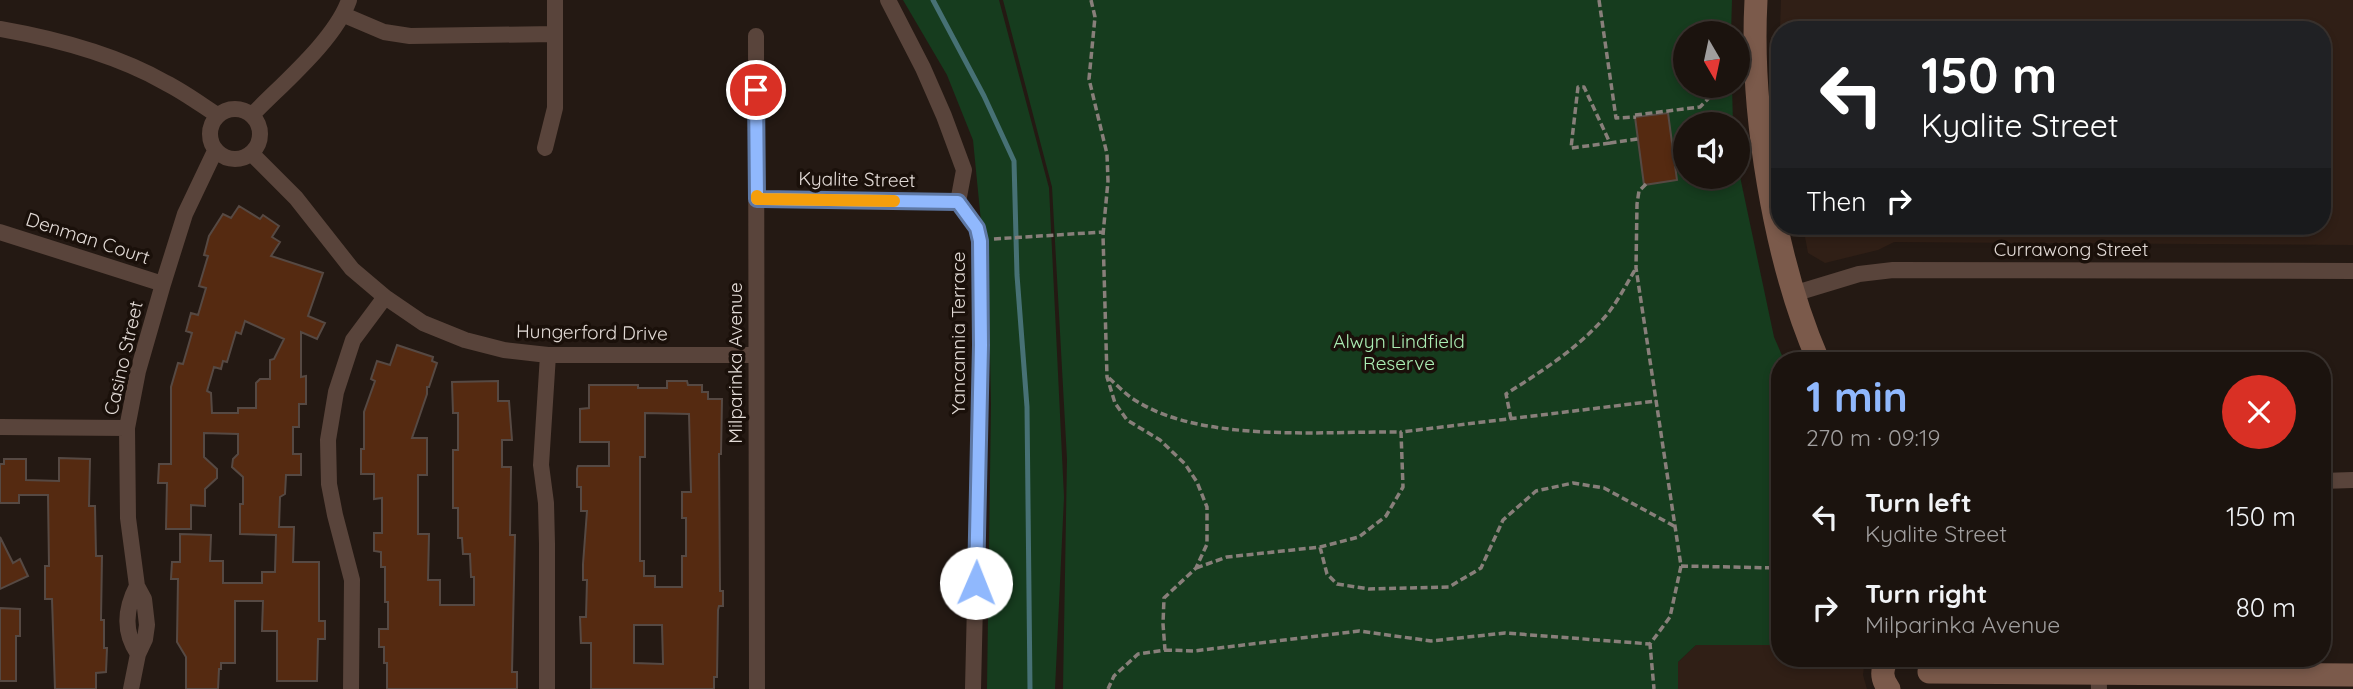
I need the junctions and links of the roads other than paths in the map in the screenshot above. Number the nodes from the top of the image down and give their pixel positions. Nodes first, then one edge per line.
1 (555, 0) edge
2 (888, 0) edge
3 (1756, 0) edge
4 (346, 8) edge
5 (0, 29) edge
6 (555, 34) junction
7 (756, 36) dead end
8 (217, 115) junction
9 (252, 115) junction
10 (545, 148) dead end
11 (215, 151) junction
12 (251, 153) junction
13 (1771, 190) edge
14 (757, 199) junction
15 (958, 202) junction
16 (0, 232) edge
17 (1780, 235) edge
18 (2353, 271) edge
19 (163, 284) junction
20 (1793, 294) junction
21 (385, 297) junction
22 (1815, 352) edge
23 (548, 355) junction
24 (756, 355) junction
25 (0, 427) edge
26 (127, 428) junction
27 (2353, 480) edge
28 (2331, 481) edge
29 (1884, 667) edge
30 (1925, 673) edge
31 (2099, 674) edge
32 (2353, 675) edge
33 (131, 689) edge
34 (351, 689) edge
35 (547, 689) edge
36 (757, 689) edge
37 (974, 689) edge
38 (1889, 689) edge

1 - 6 street
2 - 15 street
3 - 13 street
4 - 6 street
4 - 9 street
5 - 8 street
6 - 10 street
7 - 14 street, Milparinka Avenue
8 - 9 street
8 - 11 street
9 - 12 street
11 - 12 street
11 - 19 street, Casino Street
12 - 21 street, Hungerford Drive
14 - 15 street, Kyalite Street
14 - 24 street, Milparinka Avenue
15 - 37 street, Yancannia Terrace
16 - 19 street, Denman Court
17 - 20 street
18 - 20 street, Currawong Street
19 - 26 street, Casino Street
20 - 22 street
21 - 23 street, Hungerford Drive
21 - 34 street
23 - 24 street, Hungerford Drive
23 - 35 street
24 - 36 street, Milparinka Avenue
25 - 26 street
26 - 33 street, Casino Street
27 - 28 street
29 - 38 street
30 - 31 street
31 - 32 street

